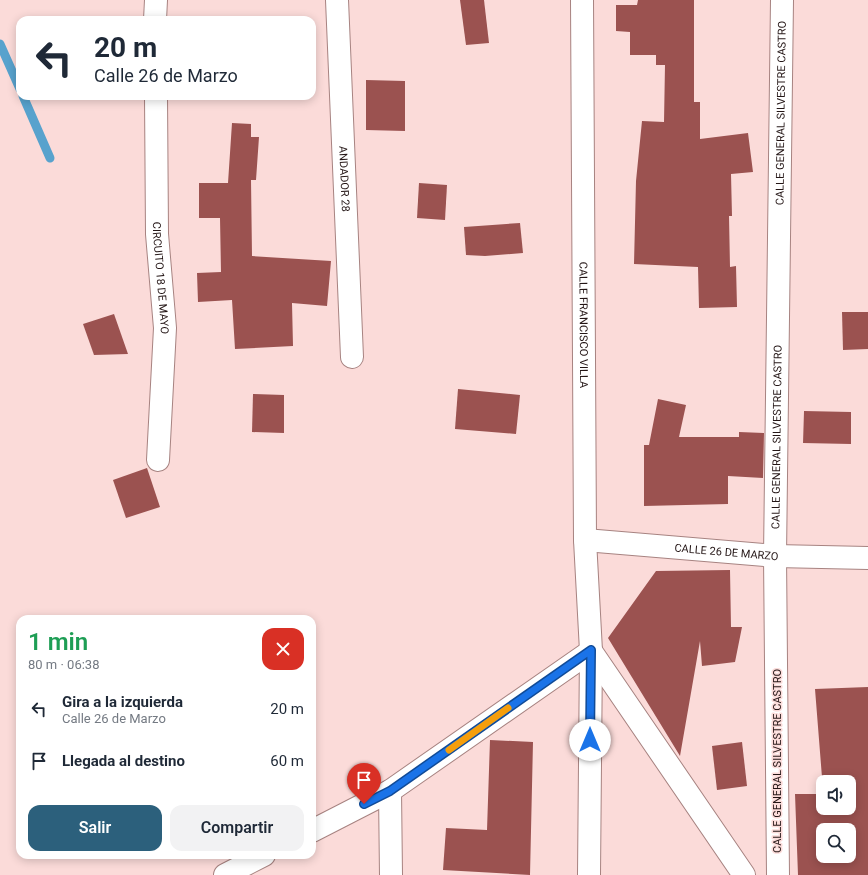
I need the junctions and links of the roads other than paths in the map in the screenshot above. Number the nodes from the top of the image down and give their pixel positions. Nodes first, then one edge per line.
1 (156, 0) edge
2 (337, 0) edge
3 (582, 0) edge
4 (782, 0) edge
5 (155, 16) edge
6 (156, 100) edge
7 (352, 357) dead end
8 (158, 460) dead end
9 (585, 540) junction
10 (775, 556) junction
11 (868, 558) edge
12 (591, 650) junction
13 (390, 791) junction
14 (316, 829) edge
15 (256, 859) edge
16 (225, 875) edge
17 (391, 875) edge
18 (589, 875) edge
19 (744, 875) edge
20 (778, 875) edge

1 - 5 street
2 - 7 street, ANDADOR 28
3 - 9 street, CALLE FRANCISCO VILLA
4 - 10 street, CALLE GENERAL SILVESTRE CASTRO
6 - 8 street, CIRCUITO 18 DE MAYO
9 - 10 street, CALLE 26 DE MARZO
9 - 12 street, CALLE FRANCISCO VILLA
10 - 11 street, CALLE 26 DE MARZO
10 - 20 street, CALLE GENERAL SILVESTRE CASTRO
12 - 13 street
12 - 18 street, CALLE FRANCISCO VILLA
12 - 19 street
13 - 14 street
13 - 17 street
15 - 16 street

